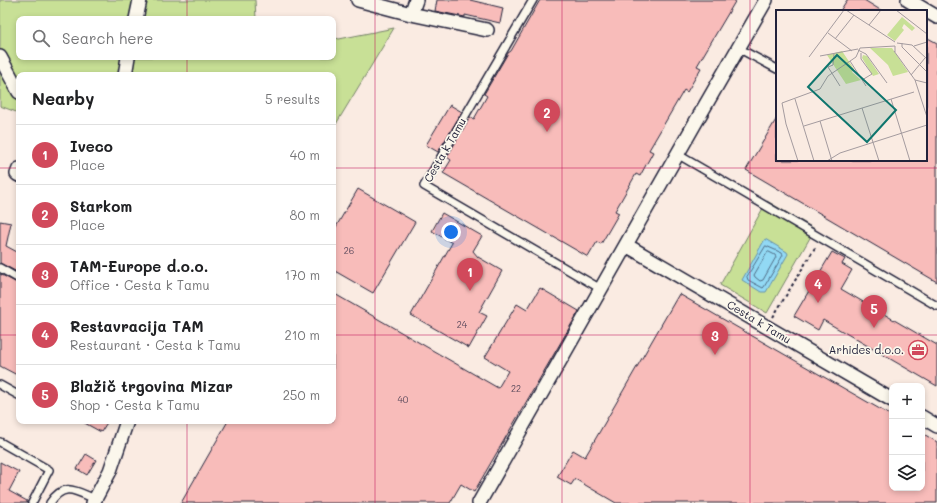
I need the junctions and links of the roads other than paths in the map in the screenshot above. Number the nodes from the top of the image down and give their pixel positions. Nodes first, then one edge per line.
1 (140, 0) edge
2 (358, 0) edge
3 (416, 0) edge
4 (533, 0) edge
5 (766, 0) edge
6 (908, 0) edge
7 (925, 10) edge
8 (927, 11) edge
9 (412, 14) junction
10 (137, 16) edge
11 (937, 17) edge
12 (487, 30) dead end
13 (738, 48) junction
14 (0, 57) edge
15 (127, 60) edge
16 (776, 68) edge
17 (125, 72) edge
18 (16, 86) edge
19 (677, 154) junction
20 (626, 245) junction
21 (0, 268) edge
22 (16, 277) edge
23 (601, 289) junction
24 (937, 306) edge
25 (0, 385) edge
26 (16, 394) edge
27 (889, 398) edge
28 (924, 419) edge
29 (126, 424) edge
30 (937, 426) edge
31 (0, 442) edge
32 (94, 501) edge
33 (32, 503) edge
34 (50, 503) edge
35 (479, 503) edge

1 - 10 street
2 - 9 street
3 - 9 street
4 - 23 lane, Cesta k Tamu
5 - 13 street
6 - 7 street
8 - 11 street
9 - 12 street
13 - 16 lane
13 - 19 street
14 - 18 street
15 - 17 street
19 - 20 street
19 - 24 lane
20 - 23 street
20 - 27 street, Cesta k Tamu
21 - 22 lane
23 - 35 street
25 - 26 lane
28 - 30 street
29 - 32 street
31 - 33 lane
32 - 34 lane

